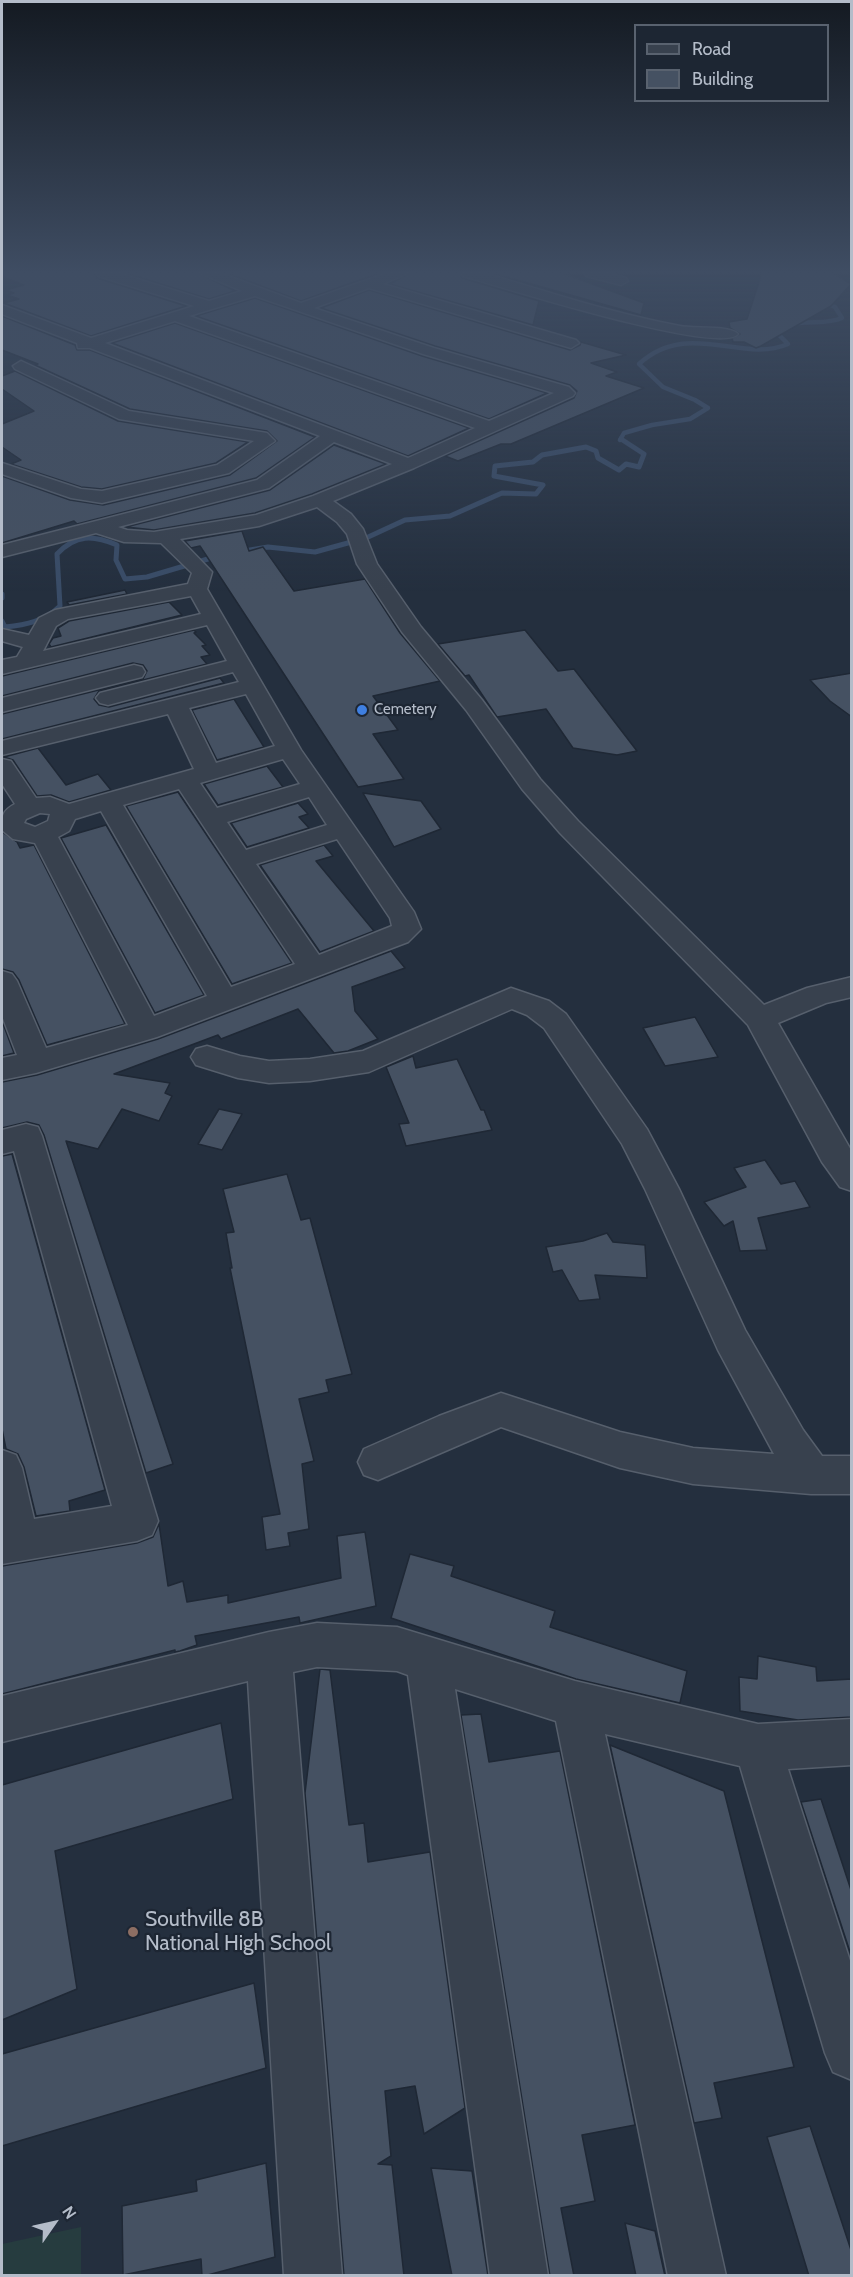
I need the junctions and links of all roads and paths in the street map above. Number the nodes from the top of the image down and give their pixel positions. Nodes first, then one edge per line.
1 (42, 379) edge
2 (187, 379) edge
3 (354, 379) edge
4 (524, 379) edge
5 (489, 427) junction
6 (333, 435) junction
7 (408, 464) junction
8 (2, 468) edge
9 (320, 500) junction
10 (96, 526) junction
11 (165, 536) junction
12 (2, 551) edge
13 (199, 580) junction
14 (215, 617) junction
15 (2, 635) edge
16 (30, 652) junction
17 (236, 656) junction
18 (2, 667) edge
19 (244, 688) junction
20 (2, 705) edge
21 (176, 705) junction
22 (2, 725) edge
23 (2, 747) edge
24 (280, 752) junction
25 (2, 766) edge
26 (196, 775) junction
27 (314, 788) junction
28 (107, 800) junction
29 (63, 814) junction
30 (211, 818) junction
31 (14, 820) edge
32 (342, 829) junction
33 (44, 834) junction
34 (239, 861) junction
35 (312, 967) junction
36 (2, 981) edge
37 (852, 987) edge
38 (223, 999) junction
39 (760, 1019) junction
40 (146, 1030) junction
41 (207, 1057) dead end
42 (36, 1062) junction
43 (2, 1069) edge
44 (2, 1142) edge
45 (846, 1160) edge
46 (378, 1462) dead end
47 (2, 1468) edge
48 (812, 1475) junction
49 (852, 1475) edge
50 (10, 1543) edge
51 (269, 1654) junction
52 (428, 1660) junction
53 (575, 1704) junction
54 (2, 1719) edge
55 (852, 1742) edge
56 (758, 1747) junction
57 (852, 2053) edge
58 (312, 2276) edge
59 (519, 2276) edge
60 (697, 2276) edge

1 - 8 street
2 - 6 street
3 - 5 street
4 - 5 street
5 - 7 street
6 - 7 street
6 - 10 street
7 - 9 street
9 - 11 street
9 - 39 street
10 - 11 street
10 - 12 street
11 - 13 street
13 - 14 street
13 - 16 street
14 - 16 street
14 - 17 street
15 - 16 street
16 - 18 street
17 - 19 street
17 - 20 street
17 - 22 street
19 - 21 street
19 - 24 street
21 - 23 street
21 - 26 street
24 - 26 street
24 - 27 street
25 - 31 street
26 - 28 street
26 - 30 street
27 - 30 street
27 - 32 street
28 - 29 street
28 - 38 street
29 - 31 street
29 - 33 street
30 - 34 street
31 - 33 street
32 - 34 street
32 - 35 street
33 - 40 street
34 - 35 street
35 - 38 street
36 - 42 street
37 - 39 street
38 - 40 street
39 - 45 street
40 - 42 street
41 - 48 street
42 - 43 street
44 - 50 street
46 - 48 street
47 - 50 street
48 - 49 street
51 - 52 street
51 - 54 street
51 - 58 street
52 - 53 street
52 - 59 street
53 - 56 street
53 - 60 street
55 - 56 street
56 - 57 street

